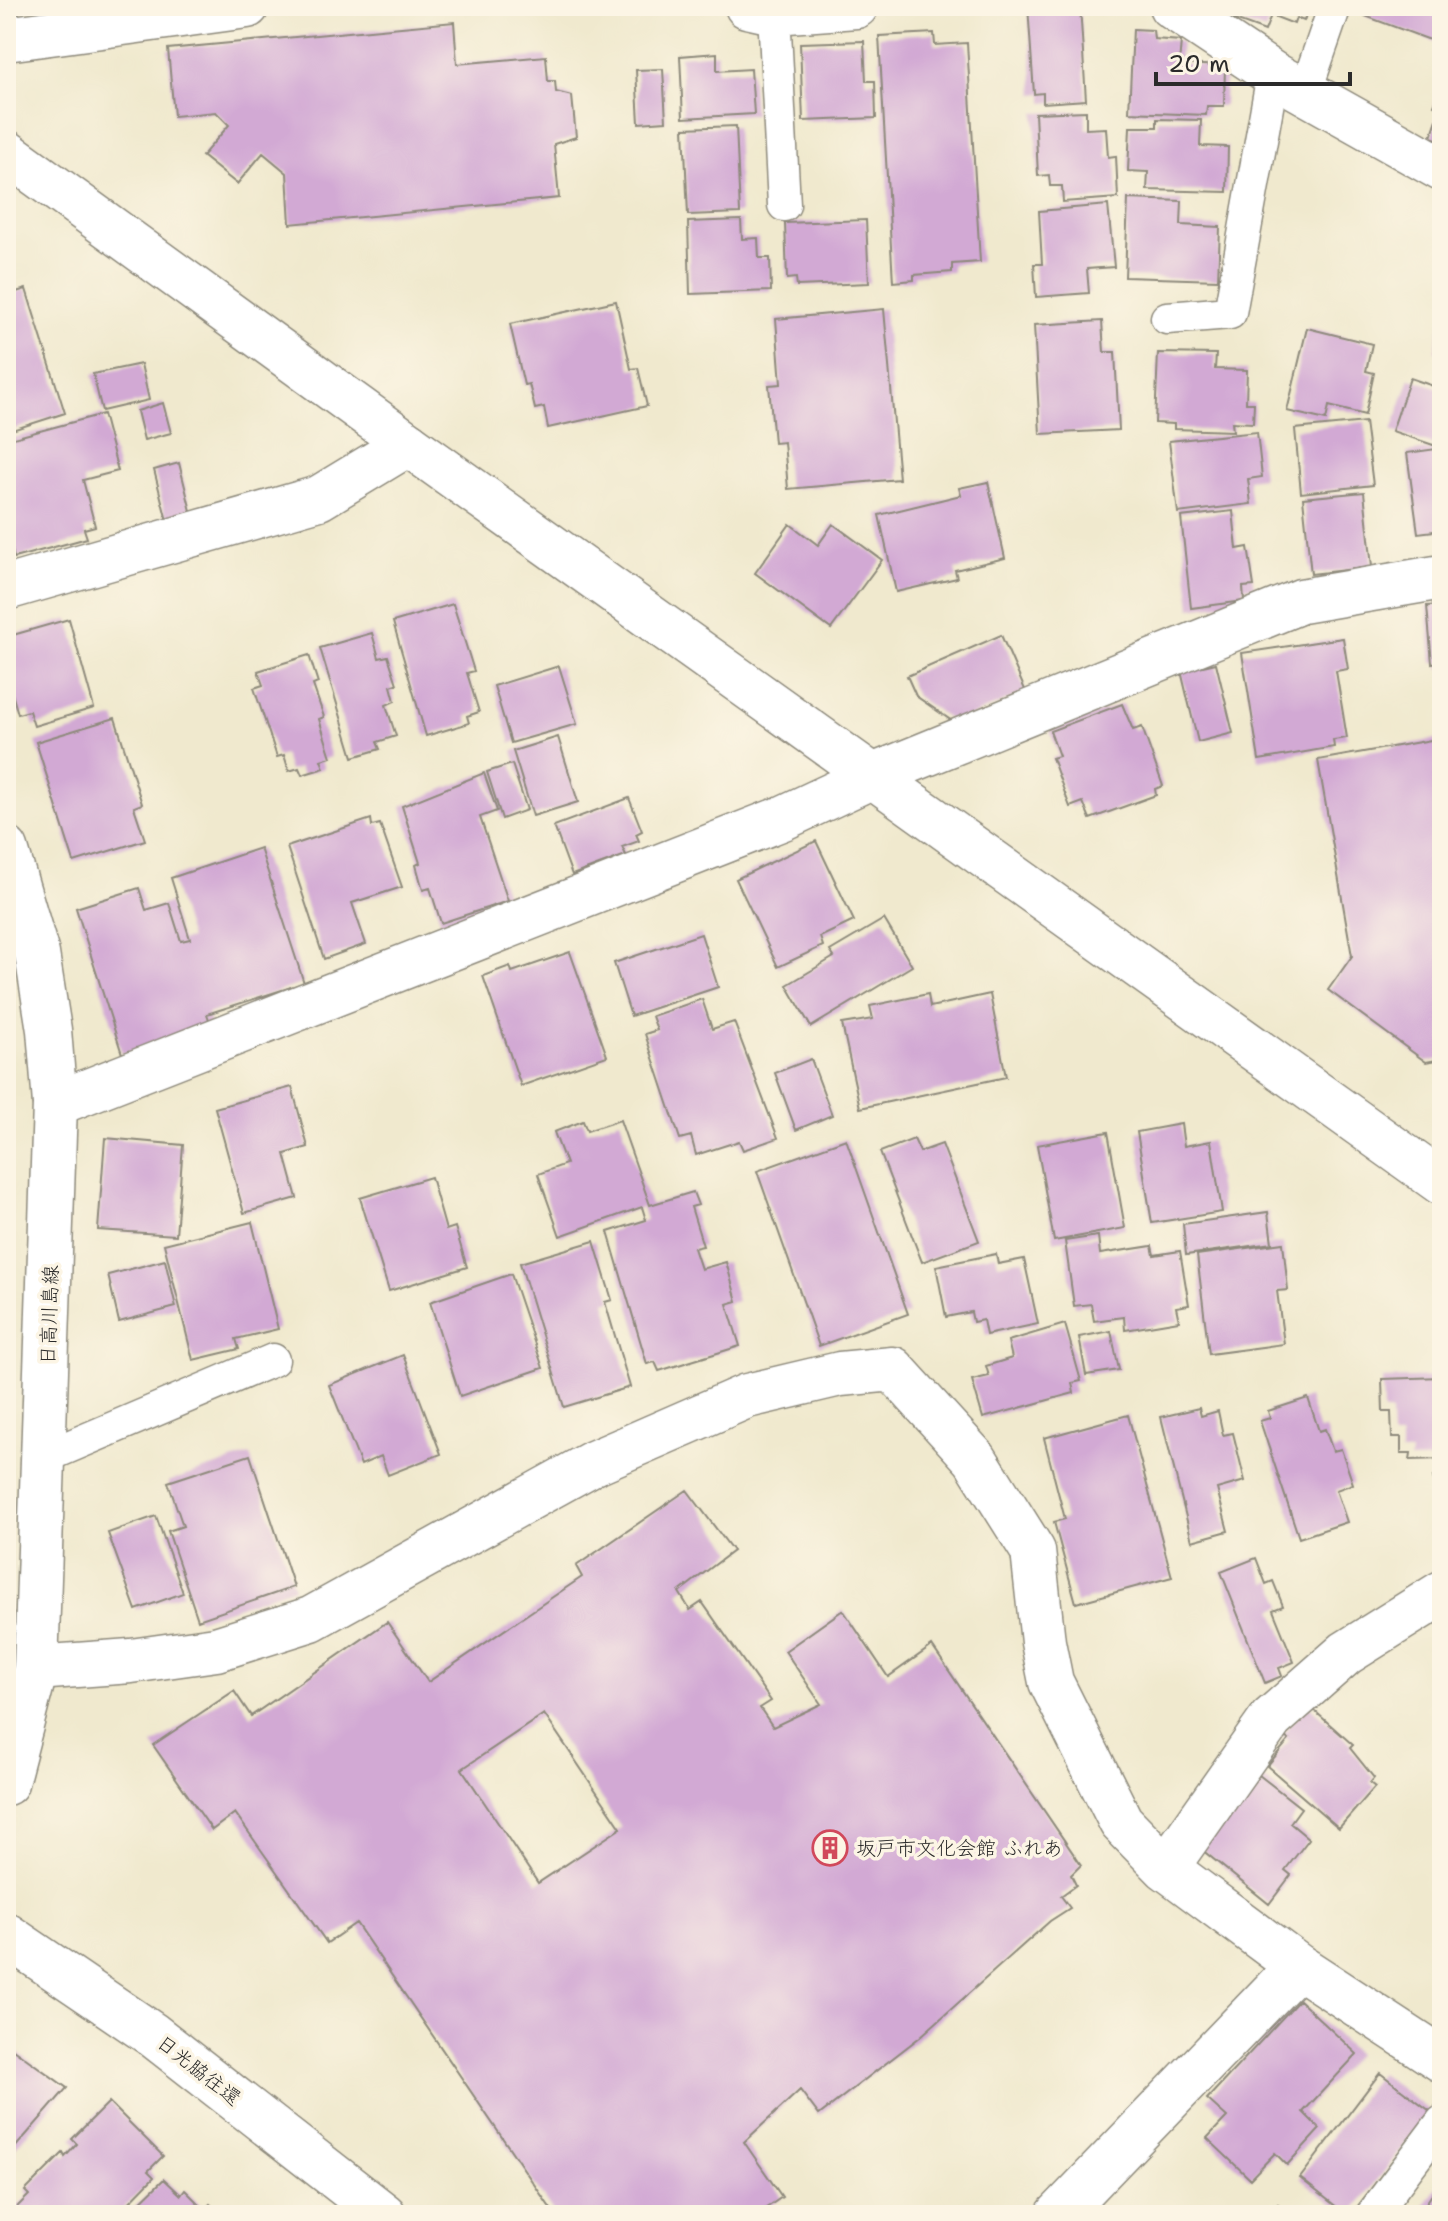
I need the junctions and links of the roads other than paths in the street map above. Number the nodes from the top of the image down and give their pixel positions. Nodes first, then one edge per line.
1 (247, 6) edge
2 (856, 6) edge
3 (1171, 6) edge
4 (1335, 6) edge
5 (761, 9) edge
6 (6, 39) edge
7 (1290, 82) junction
8 (6, 152) edge
9 (1442, 169) edge
10 (784, 205) dead end
11 (1167, 318) dead end
12 (408, 444) junction
13 (1442, 577) edge
14 (6, 588) edge
15 (875, 775) junction
16 (6, 849) edge
17 (55, 1104) junction
18 (1442, 1183) edge
19 (273, 1360) dead end
20 (45, 1457) junction
21 (1442, 1593) edge
22 (36, 1668) junction
23 (6, 1783) edge
24 (1166, 1868) junction
25 (6, 1935) edge
26 (1298, 1966) junction
27 (1442, 2060) edge
28 (1442, 2122) edge
29 (384, 2215) edge
30 (1058, 2215) edge
31 (1372, 2215) edge

1 - 6 street
2 - 5 street
3 - 7 street
4 - 7 lane
5 - 10 lane
7 - 9 street
7 - 11 lane
8 - 12 street
12 - 14 street
12 - 15 street
13 - 15 street
15 - 17 street
15 - 18 street
16 - 17 street, 日高川島線
17 - 20 street, 日高川島線
19 - 20 lane
20 - 22 street, 日高川島線
21 - 24 street
22 - 23 street, 日高川島線
22 - 24 street
24 - 26 street
25 - 29 street, 日光脇往還
26 - 27 street
26 - 30 street
28 - 31 lane

